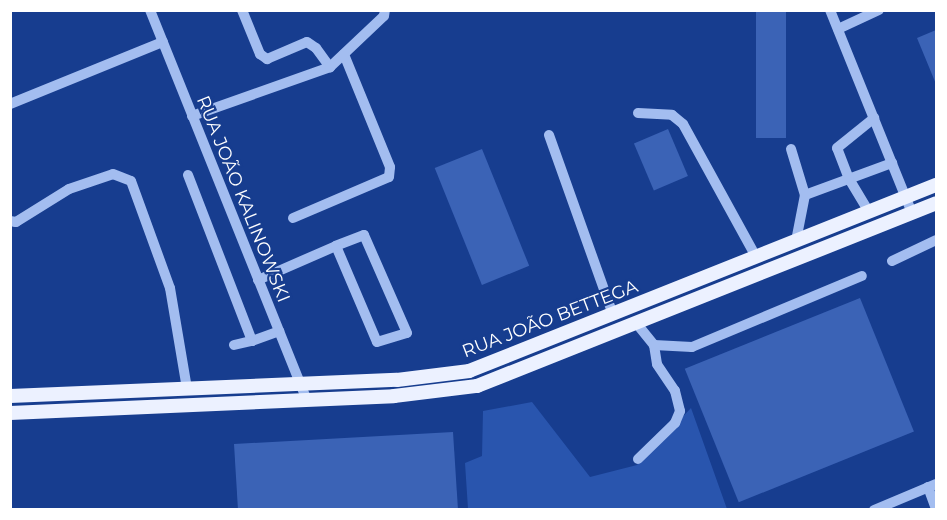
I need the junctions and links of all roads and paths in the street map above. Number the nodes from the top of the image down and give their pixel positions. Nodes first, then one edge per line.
1 (150, 10) edge
2 (242, 10) edge
3 (385, 10) edge
4 (831, 10) edge
5 (879, 10) edge
6 (838, 29) junction
7 (162, 42) junction
8 (344, 54) junction
9 (330, 67) junction
10 (10, 104) edge
11 (638, 113) dead end
12 (192, 116) junction
13 (874, 118) junction
14 (549, 135) dead end
15 (791, 149) dead end
16 (892, 163) junction
17 (188, 175) dead end
18 (849, 179) junction
19 (936, 185) edge
20 (805, 195) junction
21 (906, 197) junction
22 (936, 203) edge
23 (869, 212) junction
24 (912, 213) junction
25 (293, 218) dead end
26 (10, 221) edge
27 (936, 240) edge
28 (796, 242) junction
29 (336, 246) junction
30 (756, 257) junction
31 (892, 261) dead end
32 (862, 276) dead end
33 (258, 280) junction
34 (613, 315) junction
35 (637, 324) junction
36 (279, 331) junction
37 (252, 341) junction
38 (234, 345) dead end
39 (654, 345) junction
40 (300, 384) junction
41 (187, 389) junction
42 (10, 396) edge
43 (307, 400) junction
44 (10, 413) edge
45 (638, 459) dead end
46 (932, 486) edge
47 (936, 509) edge
48 (874, 510) edge

1 - 7 street, RUA JOÃO KALINOWSKI
2 - 9 street
3 - 8 street
4 - 6 street
5 - 6 street
6 - 13 street
7 - 10 street
7 - 12 street, RUA JOÃO KALINOWSKI
8 - 9 street
8 - 25 street
9 - 12 street
11 - 30 street
12 - 33 street, RUA JOÃO KALINOWSKI
13 - 16 street
13 - 18 street
14 - 34 street
15 - 20 street
16 - 18 street
16 - 21 street
17 - 37 street
18 - 20 street
18 - 23 street
19 - 21 main road, RUA JOÃO BETTEGA
20 - 28 street
21 - 23 main road, RUA JOÃO BETTEGA
21 - 24 street
22 - 24 main road, RUA JOÃO BETTEGA
23 - 28 main road, RUA JOÃO BETTEGA
24 - 35 main road, RUA JOÃO BETTEGA
26 - 41 street
27 - 31 street
28 - 30 main road, RUA JOÃO BETTEGA
29 - 29 street
29 - 33 street
30 - 34 main road, RUA JOÃO BETTEGA
32 - 39 street
33 - 36 street, RUA JOÃO KALINOWSKI
34 - 40 main road, RUA JOÃO BETTEGA
35 - 39 street
35 - 43 main road, RUA JOÃO BETTEGA
36 - 37 street
36 - 40 street, RUA JOÃO KALINOWSKI
37 - 38 street
39 - 45 street
40 - 41 main road, RUA JOÃO BETTEGA
40 - 43 street, RUA JOÃO KALINOWSKI
41 - 42 main road, RUA JOÃO BETTEGA
43 - 44 main road, RUA JOÃO BETTEGA
46 - 47 street
46 - 48 street

